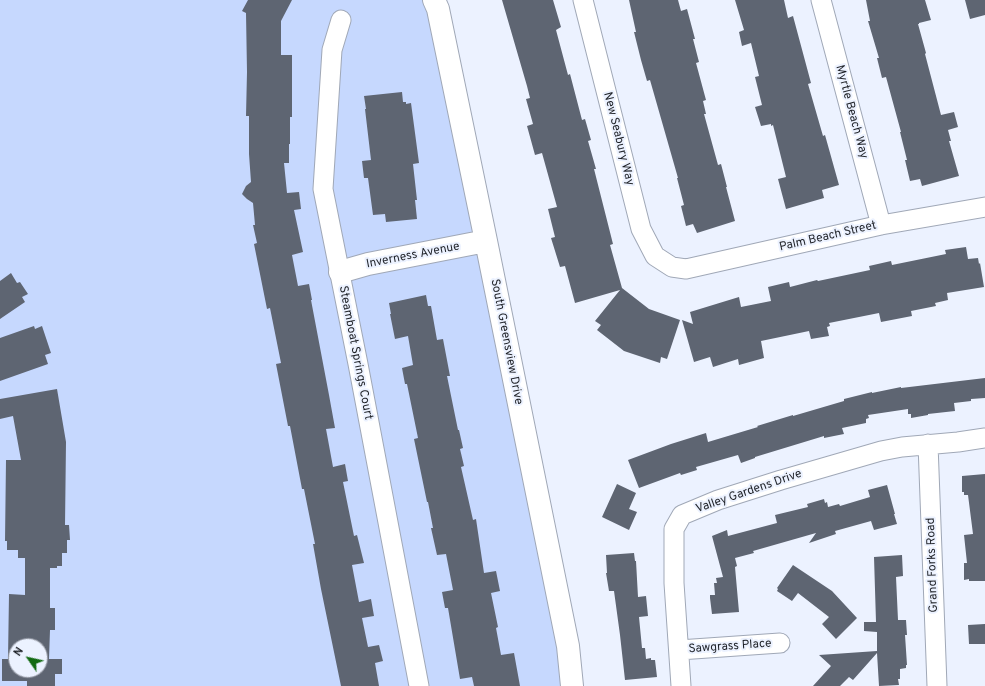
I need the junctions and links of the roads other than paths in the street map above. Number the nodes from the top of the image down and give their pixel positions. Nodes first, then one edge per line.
1 (434, 0) edge
2 (583, 0) edge
3 (821, 0) edge
4 (341, 20) dead end
5 (985, 207) edge
6 (881, 225) junction
7 (486, 241) junction
8 (672, 267) joint
9 (340, 272) junction
10 (985, 438) edge
11 (928, 444) junction
12 (780, 644) dead end
13 (679, 650) junction
14 (419, 686) edge
15 (572, 686) edge
16 (682, 686) edge
17 (937, 686) edge

1 - 7 street, South Greensview Drive
2 - 8 street, New Seabury Way
3 - 6 street, Myrtle Beach Way
4 - 9 street, Steamboat Springs Court
5 - 6 street, Palm Beach Street
6 - 8 street, Palm Beach Street
7 - 9 street, Inverness Avenue
7 - 15 street, South Greensview Drive
9 - 14 street, Steamboat Springs Court
10 - 11 street, Valley Gardens Drive
11 - 13 street, Valley Gardens Drive
11 - 17 street, Grand Forks Road
12 - 13 street, Sawgrass Place
13 - 16 street, Valley Gardens Drive

